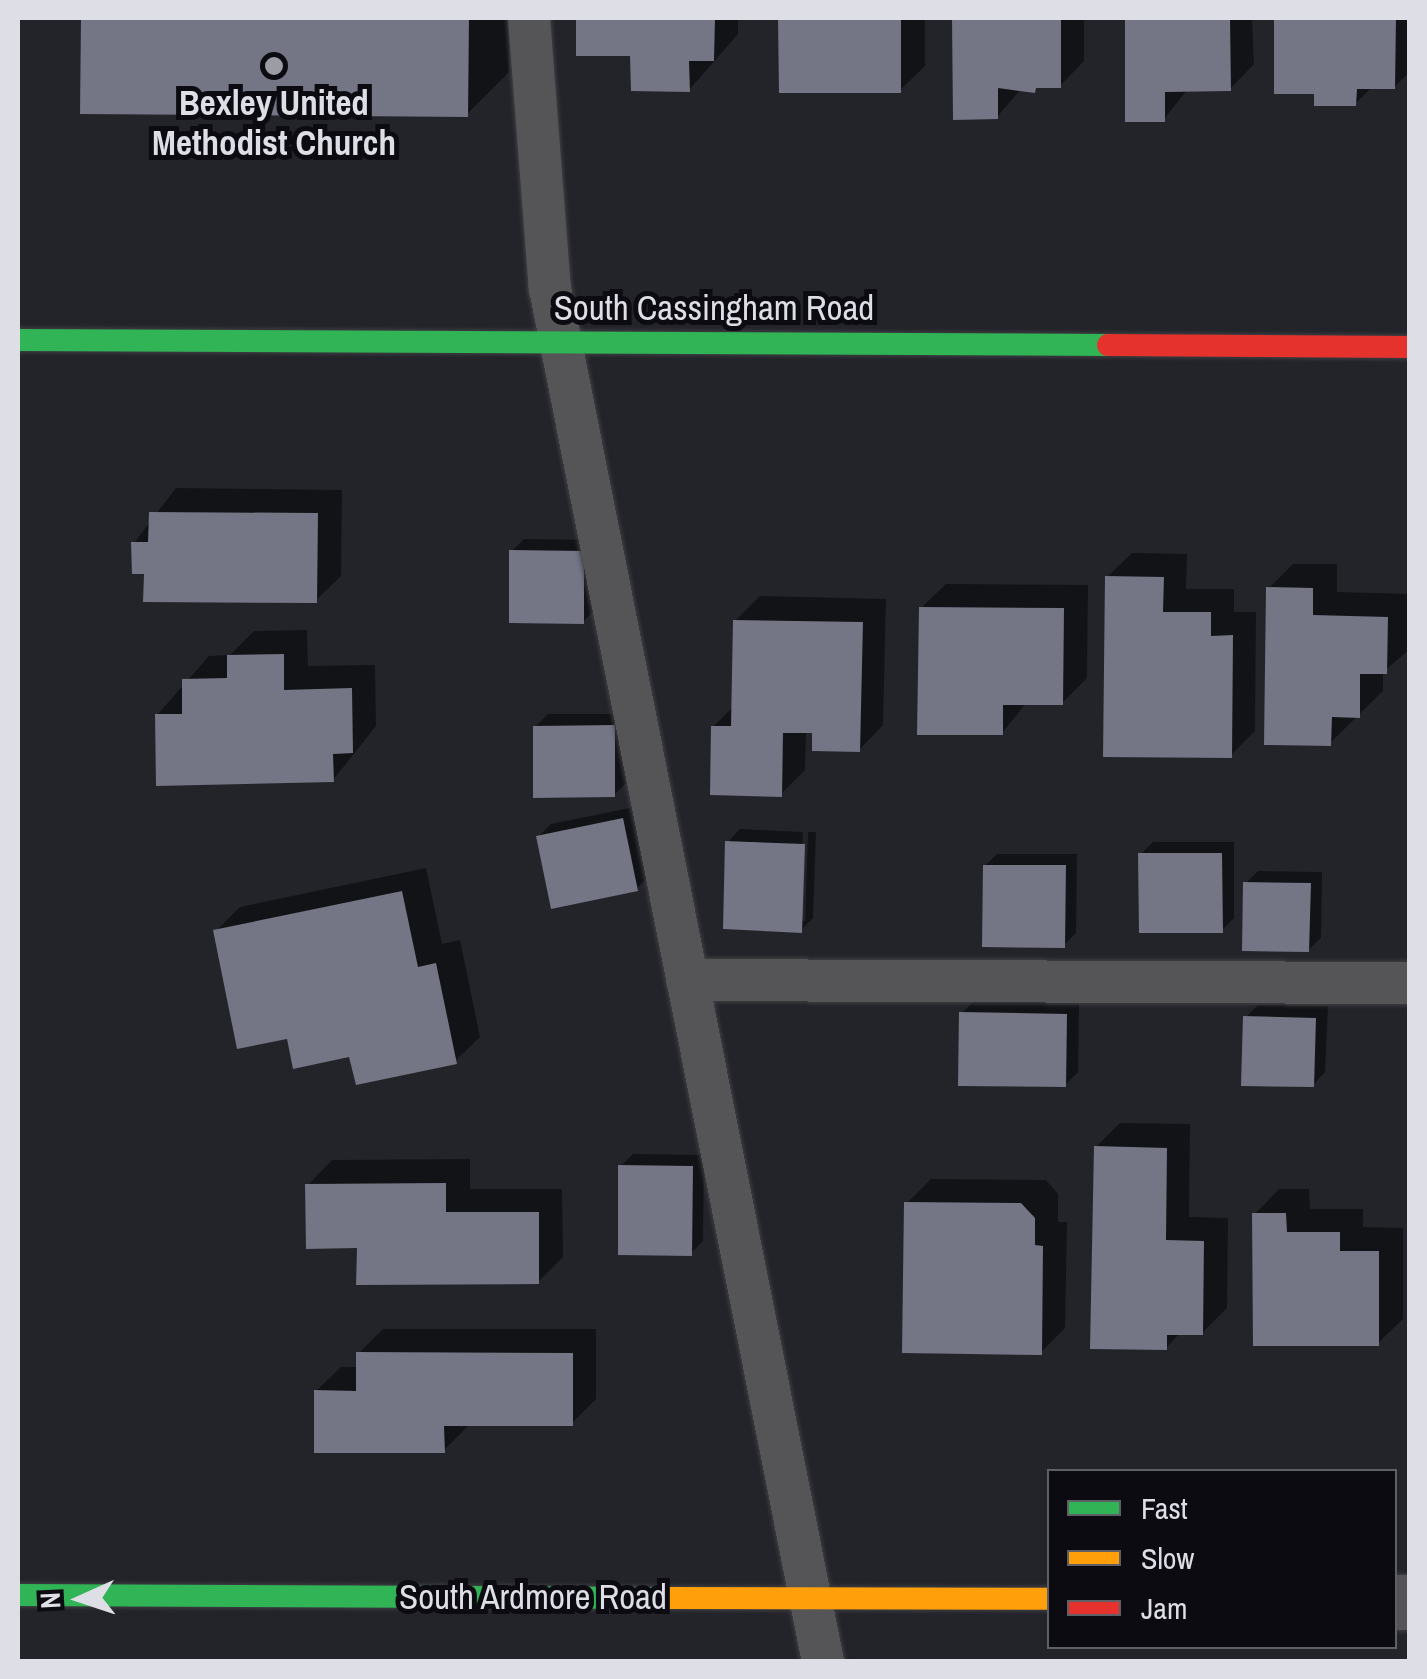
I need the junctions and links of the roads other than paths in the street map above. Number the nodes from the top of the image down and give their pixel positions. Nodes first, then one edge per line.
1 (529, 18) edge
2 (18, 340) edge
3 (560, 341) junction
4 (1410, 347) edge
5 (687, 980) junction
6 (1410, 983) edge
7 (18, 1595) edge
8 (810, 1598) junction
9 (1047, 1599) edge
10 (824, 1662) edge

1 - 3 lane
2 - 3 street, South Cassingham Road
3 - 4 street, South Cassingham Road
3 - 5 lane
5 - 6 lane
5 - 8 lane
7 - 8 street, South Ardmore Road
8 - 9 street, South Ardmore Road
8 - 10 lane

